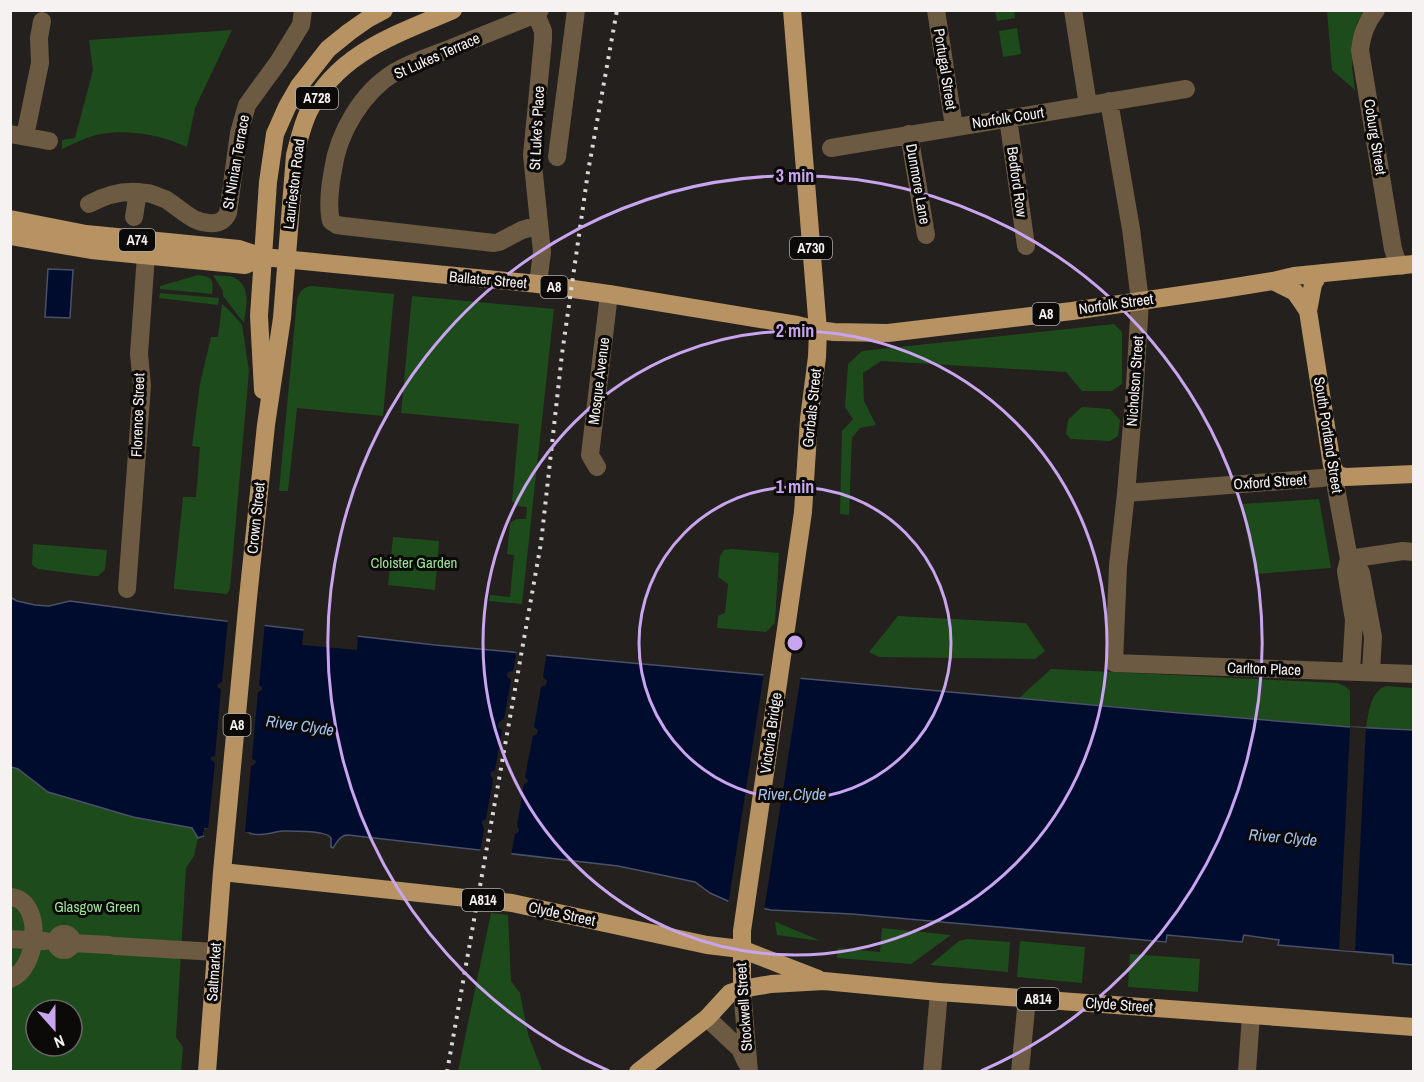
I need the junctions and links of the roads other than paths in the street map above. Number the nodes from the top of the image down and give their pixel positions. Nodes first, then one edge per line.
1 (303, 10) edge
2 (384, 10) edge
3 (453, 10) edge
4 (576, 10) edge
5 (792, 10) edge
6 (936, 10) edge
7 (1073, 10) edge
8 (1376, 10) edge
9 (538, 13) edge
10 (42, 21) dead end
11 (1186, 88) dead end
12 (1109, 101) junction
13 (1088, 105) junction
14 (1008, 118) junction
15 (954, 127) junction
16 (909, 134) junction
17 (18, 135) edge
18 (49, 141) dead end
19 (831, 148) dead end
20 (557, 157) dead end
21 (138, 192) junction
22 (89, 204) dead end
23 (135, 217) dead end
24 (10, 219) edge
25 (539, 225) junction
26 (926, 235) dead end
27 (10, 236) edge
28 (1026, 246) dead end
29 (147, 248) junction
30 (263, 257) junction
31 (287, 259) junction
32 (1407, 265) edge
33 (1319, 274) junction
34 (1273, 281) junction
35 (538, 285) junction
36 (609, 294) junction
37 (1140, 301) junction
38 (1308, 311) junction
39 (818, 330) junction
40 (266, 425) junction
41 (597, 467) dead end
42 (1413, 474) edge
43 (1337, 475) junction
44 (1126, 493) junction
45 (1408, 551) edge
46 (1349, 559) junction
47 (127, 589) dead end
48 (782, 660) joint
49 (1114, 663) joint
50 (1351, 672) junction
51 (1371, 672) junction
52 (1413, 674) edge
53 (222, 872) junction
54 (10, 897) edge
55 (745, 914) joint
56 (10, 939) edge
57 (34, 940) junction
58 (741, 949) junction
59 (216, 952) junction
60 (10, 979) edge
61 (824, 981) junction
62 (736, 991) junction
63 (939, 992) junction
64 (1027, 998) junction
65 (1251, 1015) junction
66 (707, 1018) junction
67 (1413, 1028) edge
68 (740, 1049) junction
69 (749, 1069) edge
70 (207, 1071) edge
71 (638, 1071) edge
72 (932, 1071) edge
73 (1020, 1071) edge
74 (1247, 1071) edge

1 - 21 street, St Ninian Terrace
2 - 30 main road, Laurieston Road / A728
3 - 31 main road, Laurieston Road / A728
4 - 20 street
5 - 39 main road, Gorbals Street / A730
6 - 15 street, Portugal Street
7 - 13 street
8 - 32 street, Coburg Street
9 - 25 street, St Luke's Place
9 - 25 street, St Lukes Terrace
10 - 17 street
11 - 12 street, Norfolk Court
12 - 13 street, Norfolk Court
12 - 37 street, Nicholson Street
13 - 14 street, Norfolk Court
14 - 15 street, Norfolk Court
14 - 28 street, Bedford Row
15 - 16 street, Norfolk Court
16 - 19 street, Norfolk Court
16 - 26 street, Dunmore Lane
17 - 18 street
21 - 22 street, St Ninian Terrace
21 - 23 street
24 - 29 main road, Ballater Street / A74
25 - 35 street, St Luke's Place
27 - 29 main road, Ballater Street / A74
29 - 30 main road, Ballater Street / A74
29 - 47 street, Florence Street
30 - 31 main road, Ballater Street / A8
30 - 40 main road, Crown Street / A8
31 - 35 main road, Ballater Street / A8
31 - 40 main road, Crown Street / A8
32 - 33 main road, Norfolk Street / A8
33 - 34 main road, Norfolk Street / A8
33 - 38 main road, South Portland Street
34 - 37 main road, Norfolk Street / A8
34 - 38 main road
35 - 36 main road, Ballater Street / A8
36 - 39 main road, Ballater Street / A8
36 - 41 street, Mosque Avenue
37 - 39 main road, Norfolk Street / A8
37 - 44 street, Nicholson Street
38 - 43 main road, South Portland Street
39 - 48 main road, Gorbals Street
40 - 53 main road, Crown Street / A8
42 - 43 main road, Oxford Street
43 - 44 street, Oxford Street
43 - 46 street, South Portland Street
44 - 49 street, Nicholson Street
45 - 46 street
46 - 50 street, South Portland Street
46 - 51 street, South Portland Street
48 - 55 main road, Victoria Bridge
49 - 50 street, Carlton Place
50 - 51 street, Carlton Place
51 - 52 street, Carlton Place
53 - 58 main road, Clyde Street / A814
53 - 59 main road, Saltmarket / A8
54 - 57 street
55 - 58 main road, Stockwell Street
56 - 57 street
57 - 59 street
57 - 60 street
58 - 61 main road, Clyde Street / A814
58 - 62 main road, Stockwell Street
59 - 70 main road, Saltmarket / A8
61 - 62 main road, Clyde Street
61 - 63 main road, Clyde Street / A814
62 - 66 main road
62 - 68 street, Stockwell Street
62 - 69 street, Stockwell Street
63 - 64 main road, Clyde Street / A814
63 - 72 street
64 - 65 main road, Clyde Street / A814
64 - 73 street
65 - 67 main road, Clyde Street / A814
65 - 74 street
66 - 68 street, Stockwell Street
66 - 71 main road
68 - 69 street, Stockwell Street

